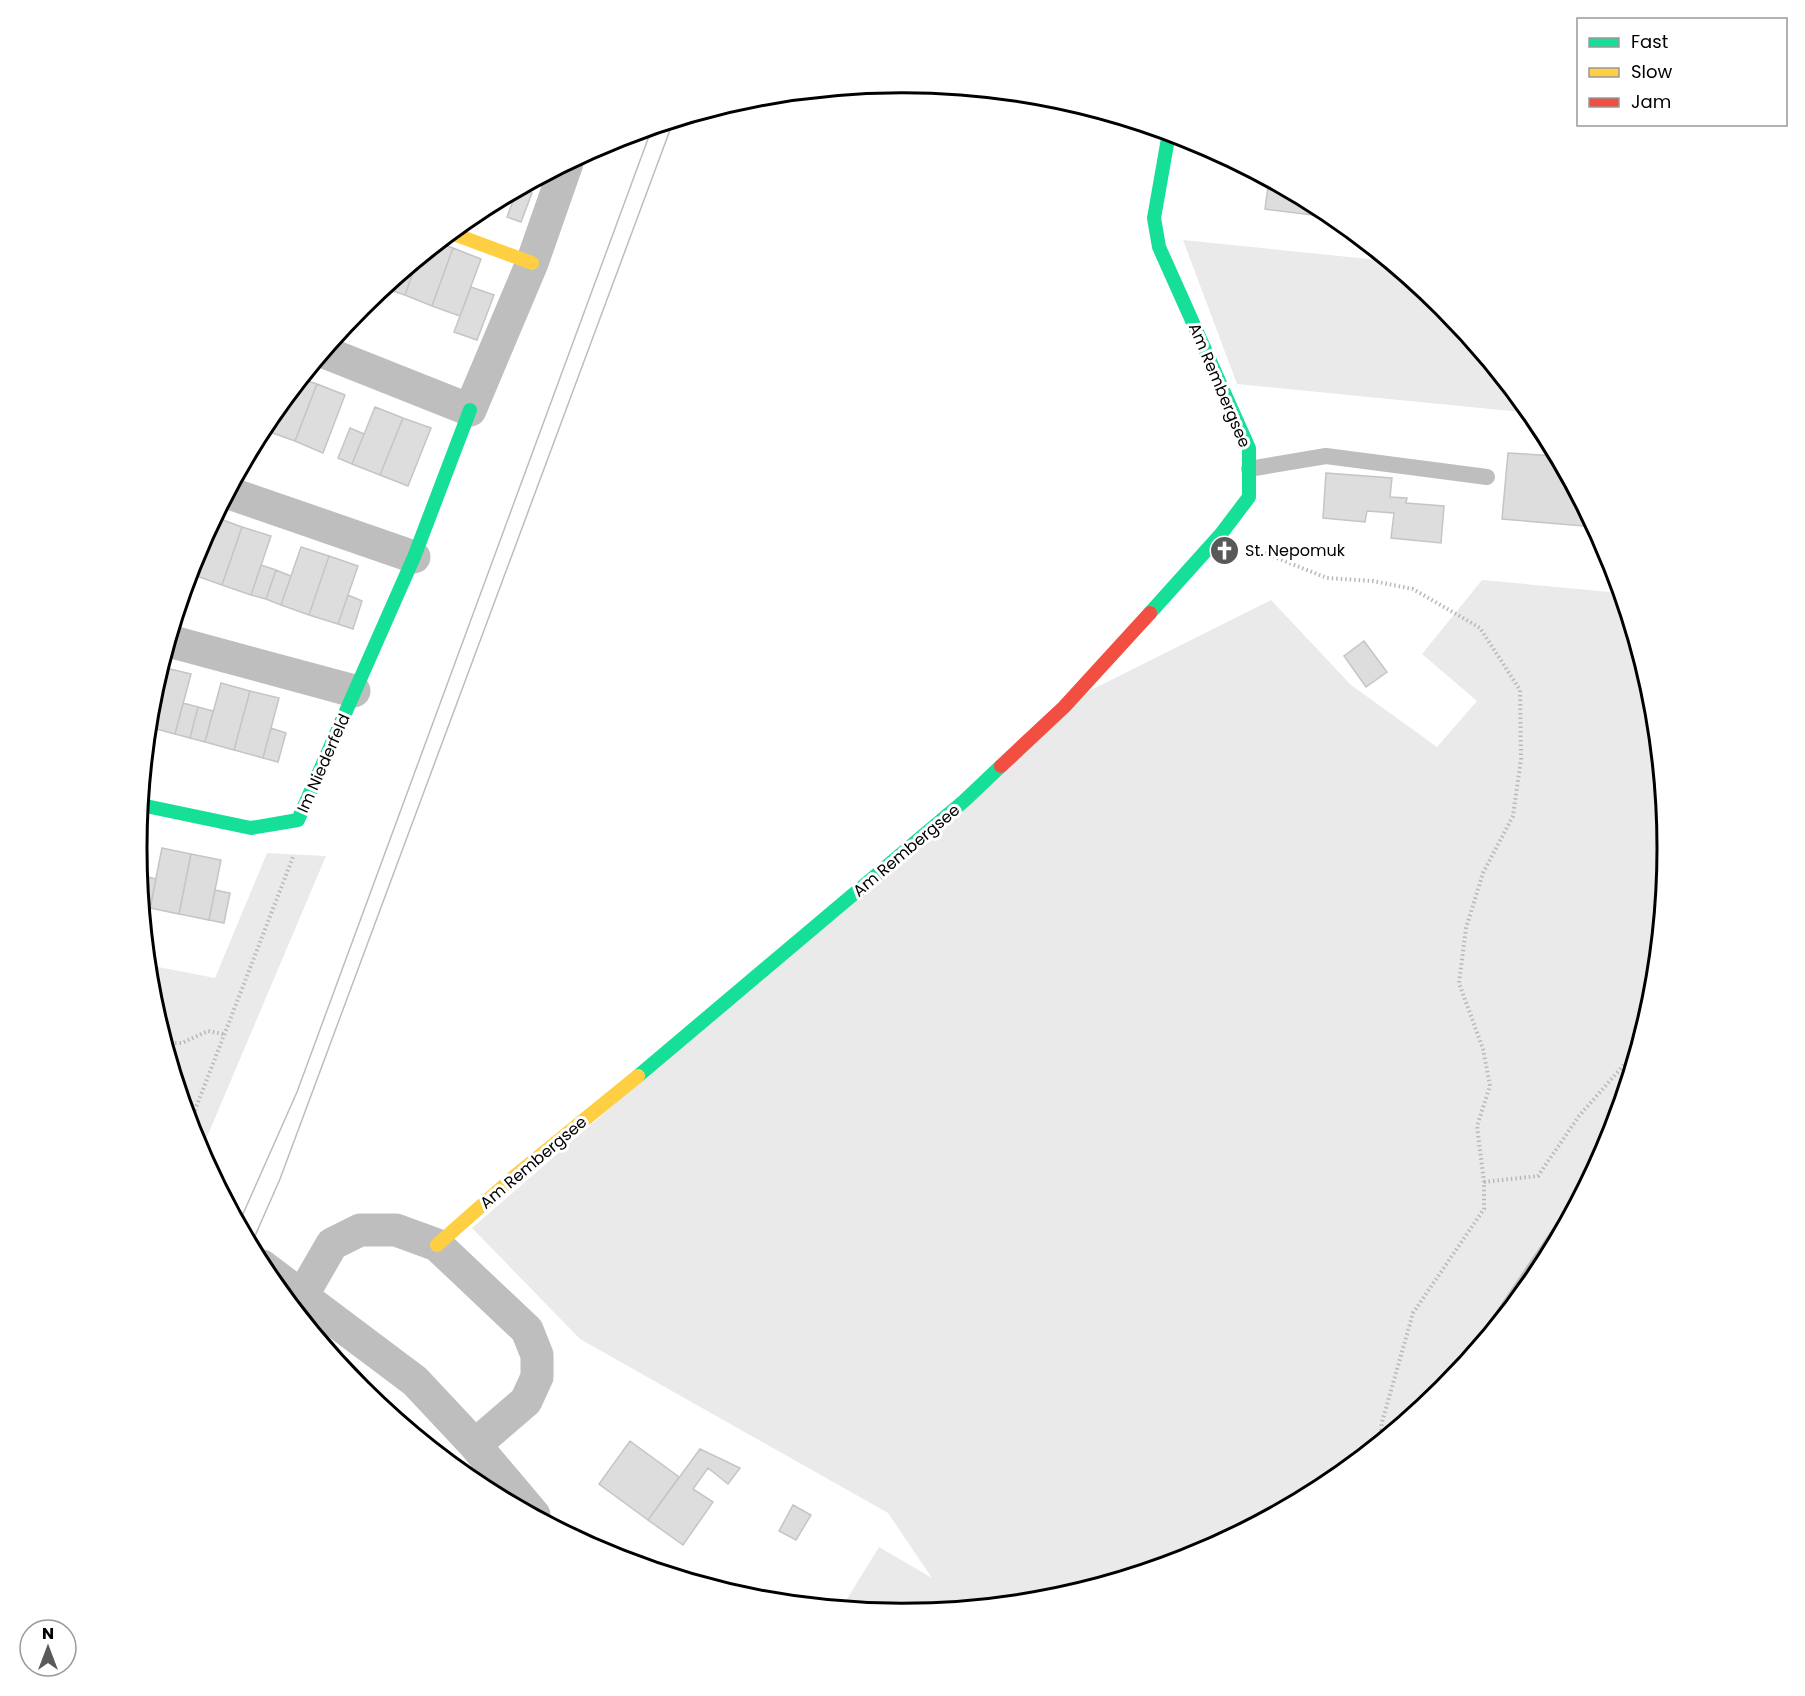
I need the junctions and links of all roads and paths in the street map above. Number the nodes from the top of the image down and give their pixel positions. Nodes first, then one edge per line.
1 (1168, 141) edge
2 (564, 174) edge
3 (460, 236) edge
4 (532, 263) junction
5 (331, 355) edge
6 (470, 410) junction
7 (1250, 469) junction
8 (1488, 477) dead end
9 (235, 495) edge
10 (1221, 534) junction
11 (414, 557) junction
12 (176, 643) edge
13 (354, 691) junction
14 (149, 807) edge
15 (298, 820) junction
16 (223, 1034) junction
17 (173, 1043) edge
18 (1626, 1063) edge
19 (195, 1110) edge
20 (1484, 1182) junction
21 (437, 1245) junction
22 (287, 1284) edge
23 (299, 1301) edge
24 (1381, 1431) edge
25 (475, 1445) junction
26 (521, 1499) edge

1 - 7 street, Am Rembergsee
2 - 4 street
3 - 4 street
4 - 6 street
5 - 6 street
6 - 11 street, Im Niederfeld
7 - 8 lane
7 - 10 street, Am Rembergsee
9 - 11 street
10 - 20 path
10 - 21 street, Am Rembergsee
11 - 13 street, Im Niederfeld
12 - 13 street, Im Niederfeld
13 - 15 street, Im Niederfeld
14 - 15 street, Im Niederfeld
15 - 16 path
16 - 17 path
16 - 19 path
18 - 20 path
20 - 24 path
21 - 23 street
21 - 25 street
22 - 25 street
25 - 26 street

